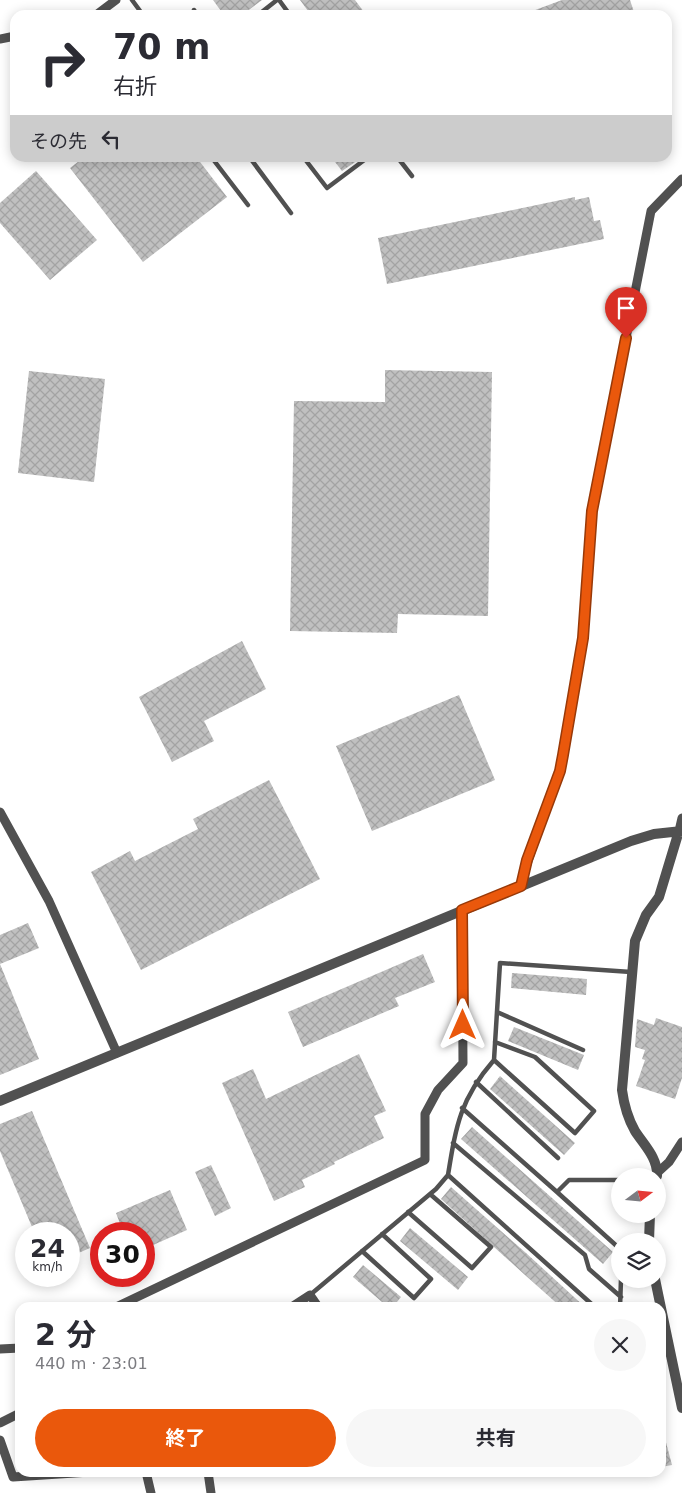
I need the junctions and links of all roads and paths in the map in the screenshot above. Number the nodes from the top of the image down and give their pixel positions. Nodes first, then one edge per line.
1 (116, 0) edge
2 (278, 0) edge
3 (105, 10) edge
4 (265, 10) edge
5 (286, 10) edge
6 (215, 162) edge
7 (253, 162) edge
8 (307, 162) edge
9 (362, 162) edge
10 (401, 162) edge
11 (412, 176) dead end
12 (682, 179) edge
13 (248, 205) dead end
14 (291, 213) dead end
15 (0, 812) edge
16 (682, 818) edge
17 (681, 831) edge
18 (521, 886) junction
19 (462, 910) junction
20 (632, 972) junction
21 (497, 1012) junction
22 (495, 1042) junction
23 (583, 1050) dead end
24 (117, 1053) junction
25 (494, 1060) junction
26 (476, 1082) junction
27 (0, 1101) edge
28 (462, 1108) junction
29 (682, 1142) edge
30 (453, 1143) junction
31 (558, 1158) dead end
32 (656, 1168) edge
33 (663, 1168) edge
34 (448, 1175) junction
35 (611, 1180) edge
36 (557, 1192) junction
37 (430, 1194) junction
38 (408, 1212) junction
39 (382, 1234) junction
40 (611, 1241) edge
41 (362, 1251) junction
42 (621, 1288) edge
43 (658, 1288) edge
44 (310, 1295) junction
45 (621, 1297) junction
46 (127, 1302) edge
47 (299, 1302) edge
48 (315, 1302) edge
49 (589, 1302) edge
50 (621, 1302) edge
51 (660, 1302) edge
52 (666, 1332) edge
53 (15, 1348) edge
54 (0, 1349) edge
55 (682, 1408) edge
56 (15, 1416) edge
57 (0, 1423) edge
58 (0, 1440) edge
59 (4, 1464) edge
60 (15, 1477) edge
61 (147, 1477) edge
62 (209, 1477) edge
63 (151, 1493) edge
64 (211, 1493) edge

1 - 3 street
2 - 4 lane
2 - 5 lane
6 - 13 lane
7 - 14 lane
8 - 9 lane
10 - 11 lane
12 - 18 street
15 - 24 street
16 - 17 street
17 - 18 street
17 - 20 street
18 - 19 street
19 - 24 street
19 - 46 street
20 - 21 lane
20 - 32 street
21 - 22 lane
21 - 23 lane
22 - 25 lane
22 - 25 lane
24 - 27 street
25 - 26 lane
26 - 28 lane
26 - 31 lane
28 - 30 lane
28 - 36 lane
29 - 33 street
30 - 34 lane
30 - 45 lane
34 - 37 lane
34 - 49 lane
35 - 36 lane
36 - 40 lane
37 - 38 lane
37 - 38 lane
38 - 39 lane
39 - 41 lane
39 - 41 lane
41 - 44 lane
42 - 45 lane
43 - 51 street
44 - 47 street
44 - 48 street
45 - 50 lane
52 - 55 street
53 - 54 street
56 - 57 street
58 - 59 street
59 - 60 street
61 - 63 street
62 - 64 street

